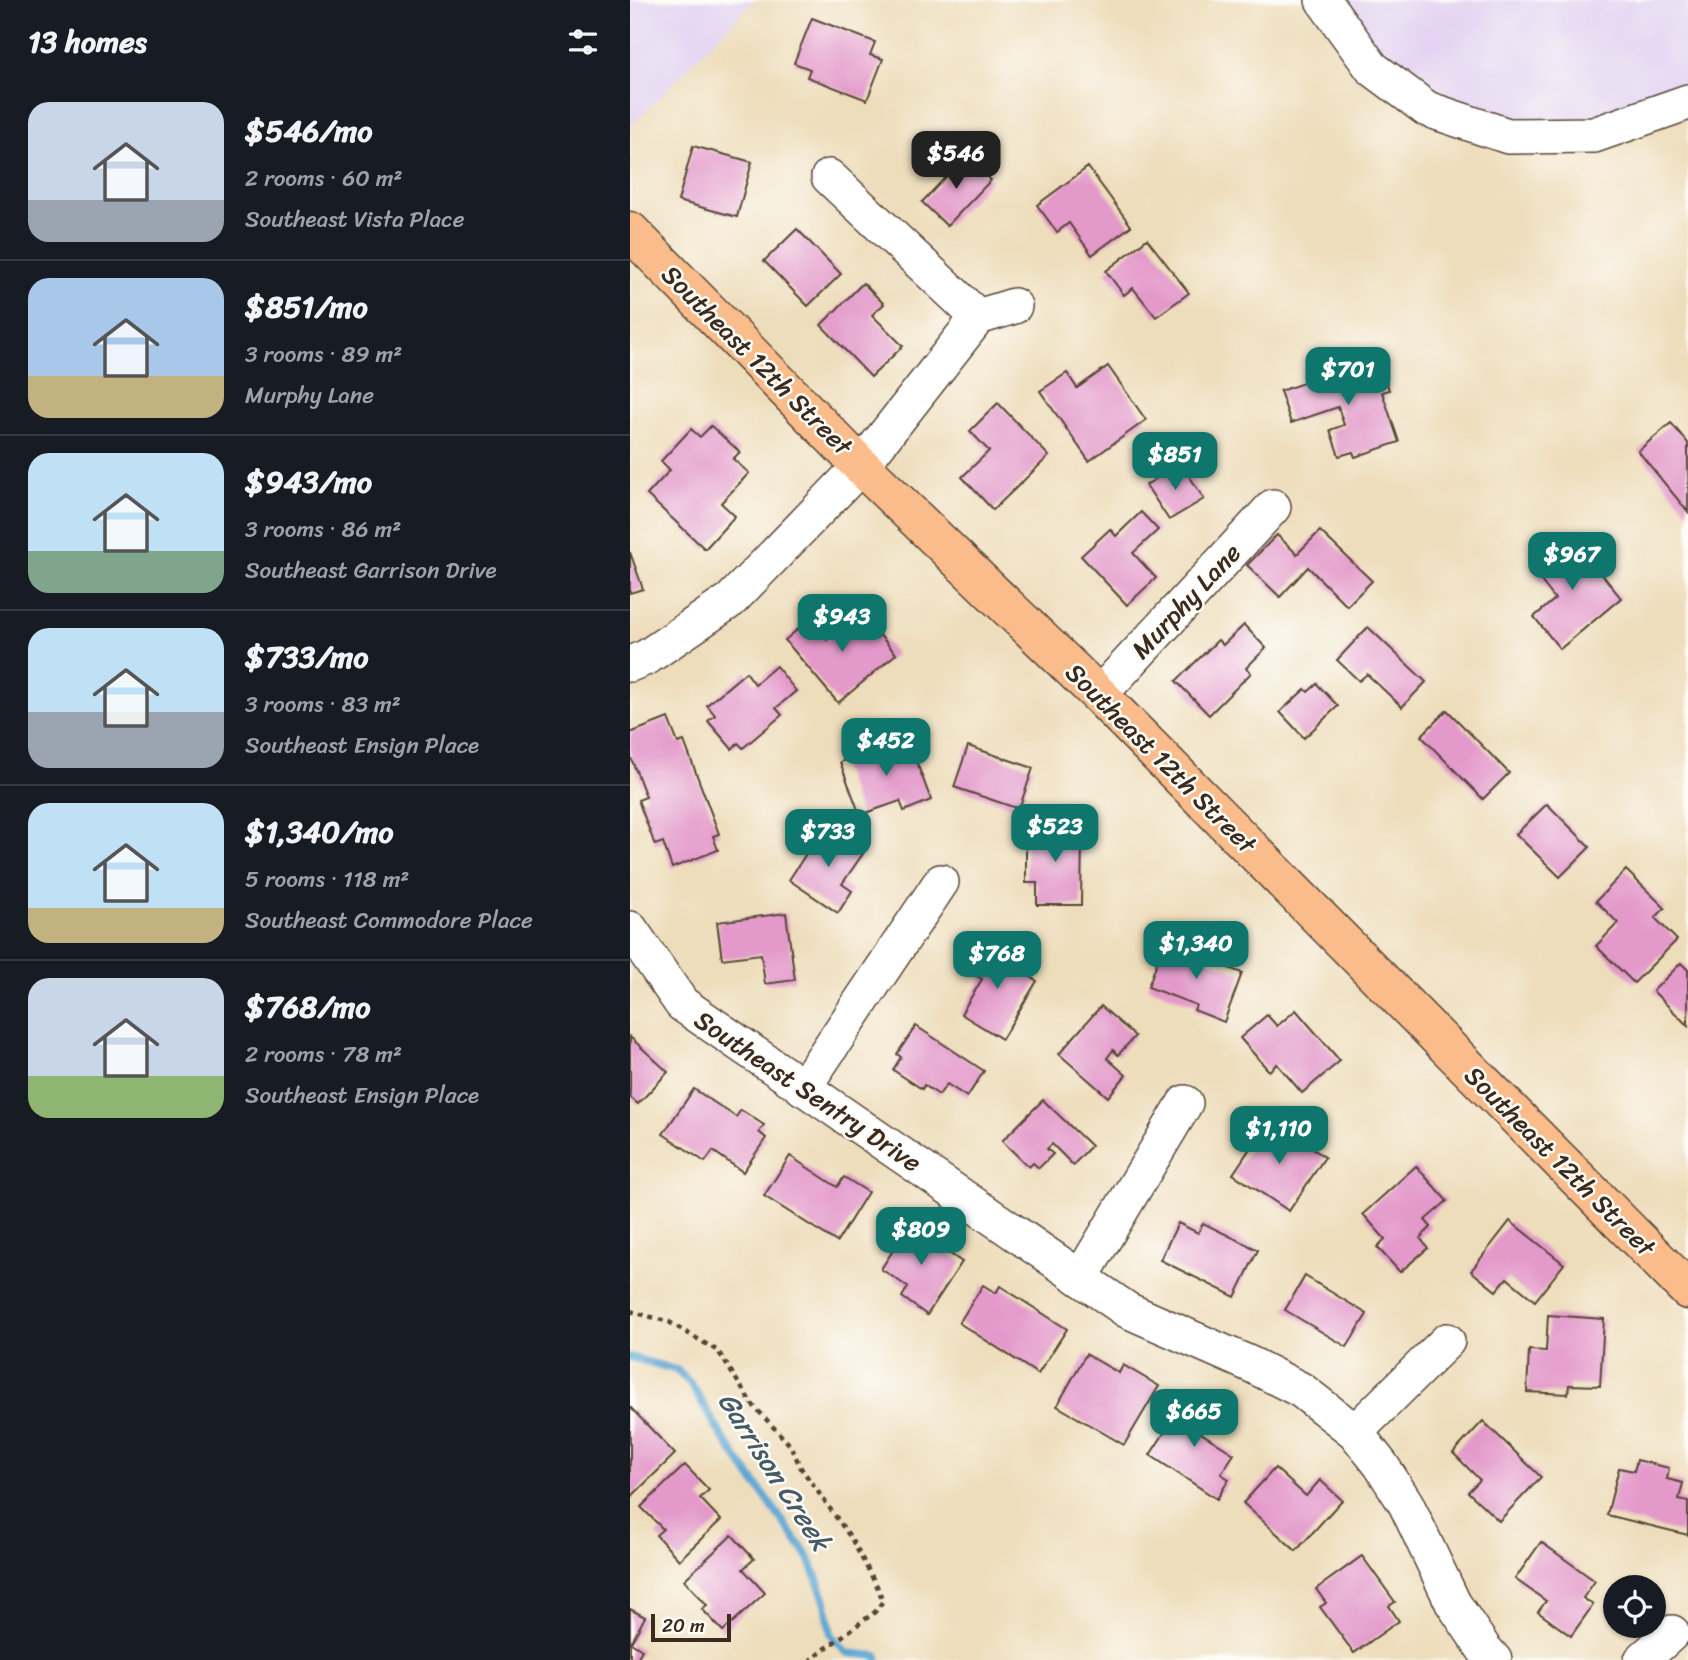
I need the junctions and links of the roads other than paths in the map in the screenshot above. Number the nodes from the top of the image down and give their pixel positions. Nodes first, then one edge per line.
1 (1323, 0) edge
2 (1688, 102) edge
3 (829, 177) dead end
4 (630, 231) edge
5 (1014, 306) dead end
6 (978, 317) junction
7 (862, 466) junction
8 (1273, 507) dead end
9 (630, 664) edge
10 (1099, 695) junction
11 (940, 882) dead end
12 (630, 929) edge
13 (803, 1088) junction
14 (1185, 1103) dead end
15 (1081, 1277) junction
16 (1688, 1290) edge
17 (1447, 1341) dead end
18 (1355, 1432) junction
19 (1672, 1633) dead end
20 (1494, 1660) edge
21 (1642, 1660) edge

1 - 2 street
3 - 6 street
4 - 7 main road, Southeast 12th Street
5 - 6 street
6 - 7 street
7 - 9 street
7 - 10 main road, Southeast 12th Street
8 - 10 street, Murphy Lane
10 - 16 main road, Southeast 12th Street
11 - 13 street
12 - 13 street, Southeast Sentry Drive
13 - 15 street, Southeast Sentry Drive
14 - 15 street
15 - 18 street, Southeast Sentry Drive
17 - 18 street
18 - 20 street, Southeast Sentry Drive
19 - 21 street

